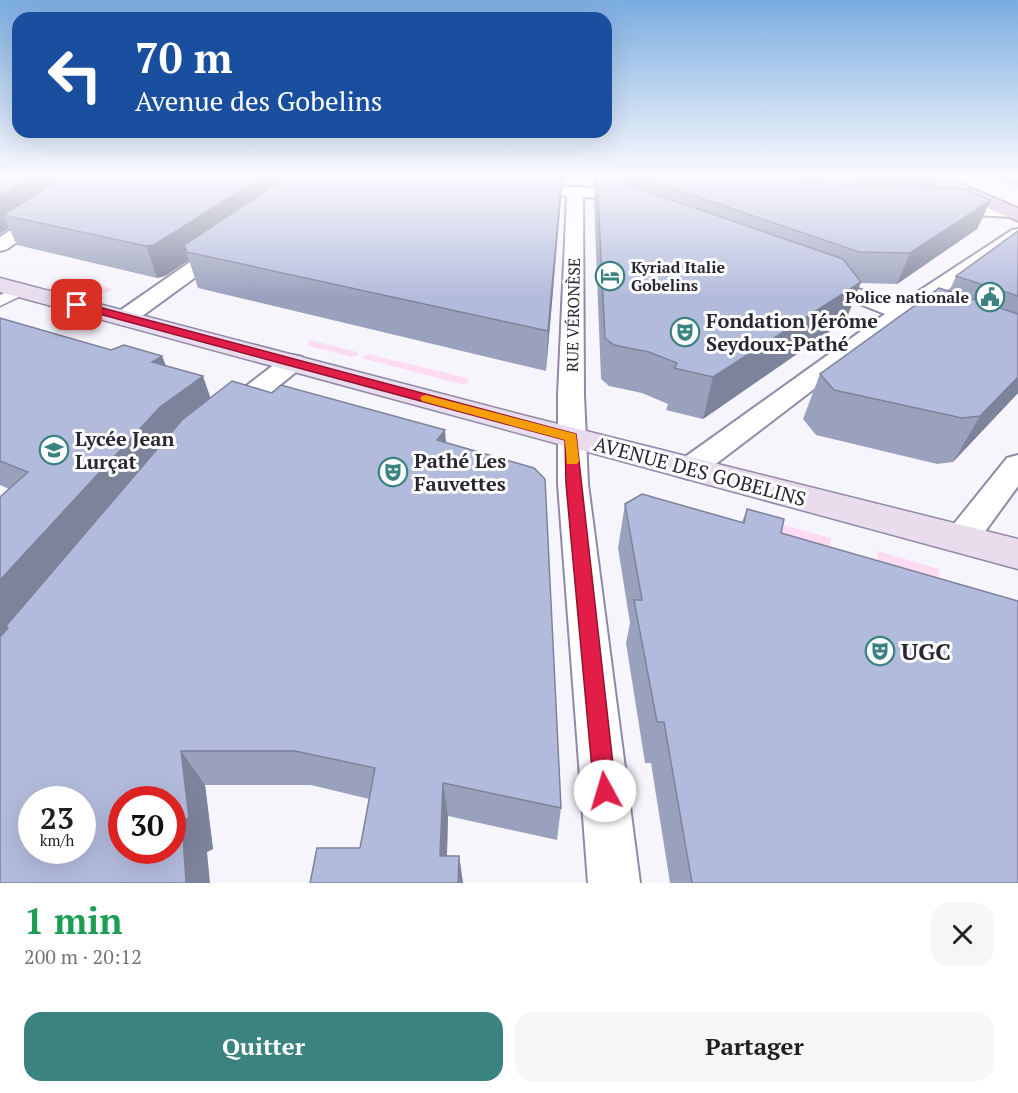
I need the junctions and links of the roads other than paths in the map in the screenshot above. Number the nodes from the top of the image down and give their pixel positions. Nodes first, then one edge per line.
1 (44, 216) edge
2 (575, 216) edge
3 (1018, 234) edge
4 (236, 239) edge
5 (0, 245) edge
6 (806, 277) edge
7 (7, 292) edge
8 (901, 312) junction
9 (126, 317) junction
10 (956, 333) edge
11 (293, 362) junction
12 (203, 434) edge
13 (571, 437) junction
14 (1018, 465) edge
15 (689, 469) junction
16 (961, 539) junction
17 (1018, 554) edge
18 (614, 883) edge

1 - 5 street
2 - 13 street, RUE VÉRONÈSE
3 - 8 street
4 - 9 street
6 - 8 street
7 - 9 main road, AVENUE DES GOBELINS
8 - 10 street
8 - 15 street
9 - 11 main road, AVENUE DES GOBELINS
11 - 12 street
11 - 13 main road, AVENUE DES GOBELINS
13 - 15 main road, AVENUE DES GOBELINS
13 - 18 street, RUE VÉRONÈSE
14 - 16 street
15 - 16 main road, AVENUE DES GOBELINS
16 - 17 main road, AVENUE DES GOBELINS

